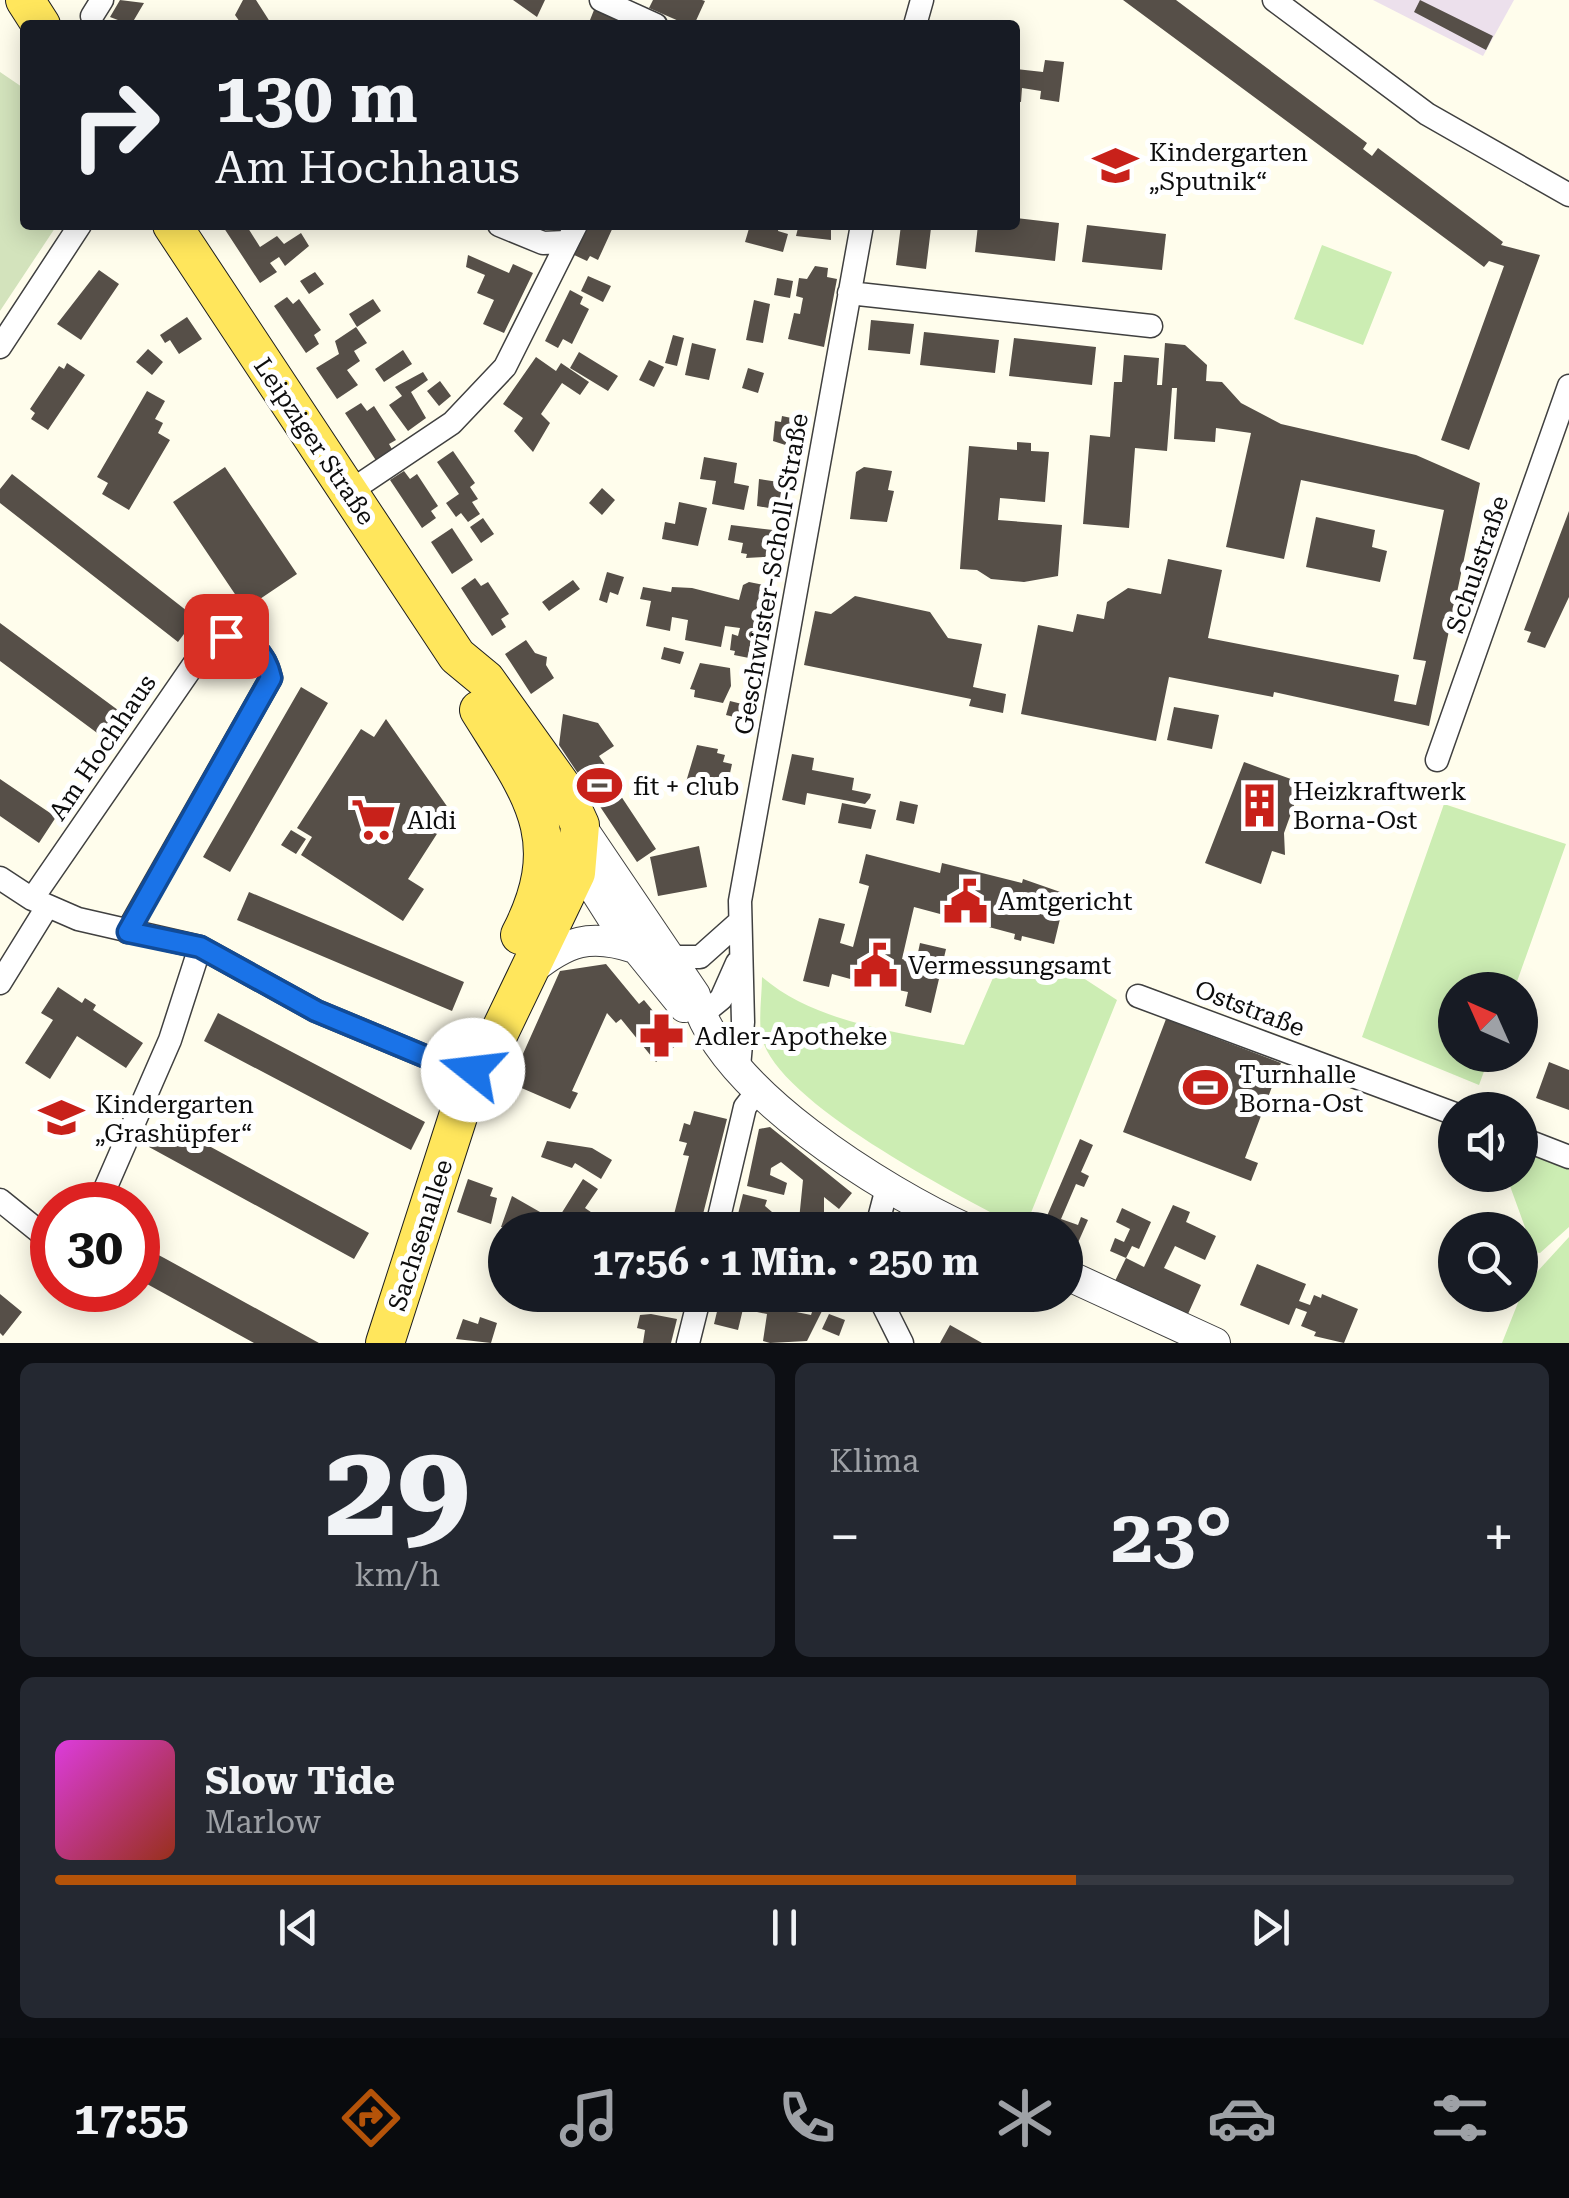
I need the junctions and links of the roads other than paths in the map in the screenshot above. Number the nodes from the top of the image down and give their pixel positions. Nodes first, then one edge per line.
1 (601, 0) edge
2 (1274, 0) edge
3 (645, 20) edge
4 (1569, 195) edge
5 (77, 230) edge
6 (175, 230) edge
7 (512, 230) edge
8 (861, 230) edge
9 (571, 233) edge
10 (850, 293) junction
11 (1151, 326) dead end
12 (0, 347) edge
13 (1569, 386) edge
14 (348, 492) junction
15 (457, 656) junction
16 (1437, 760) dead end
17 (537, 805) junction
18 (580, 826) joint
19 (587, 872) junction
20 (0, 878) edge
21 (40, 903) junction
22 (533, 910) junction
23 (737, 924) junction
24 (128, 932) junction
25 (200, 947) junction
26 (635, 948) junction
27 (670, 958) junction
28 (739, 959) junction
29 (524, 975) junction
30 (0, 983) edge
31 (1138, 996) dead end
32 (700, 1016) junction
33 (473, 1070) junction
34 (749, 1077) junction
35 (1438, 1108) edge
36 (1538, 1145) edge
37 (1569, 1157) edge
38 (108, 1182) edge
39 (886, 1188) junction
40 (0, 1200) edge
41 (720, 1212) edge
42 (880, 1212) edge
43 (933, 1212) edge
44 (30, 1224) edge
45 (1083, 1282) edge
46 (696, 1312) edge
47 (886, 1312) edge
48 (385, 1343) edge
49 (688, 1343) edge
50 (902, 1343) edge
51 (1214, 1343) edge

1 - 3 street
2 - 4 street
5 - 12 street
6 - 14 main road, Leipziger Straße
7 - 9 street
8 - 10 street, Geschwister-Scholl-Straße
9 - 14 street
10 - 11 street
10 - 23 street, Geschwister-Scholl-Straße
13 - 16 street, Schulstraße
14 - 15 main road, Leipziger Straße
15 - 17 main road, Leipziger Straße
15 - 18 main road, Leipziger Straße
17 - 19 street, Leipziger Straße
17 - 22 main road, Sachsenallee
18 - 19 main road, Sachsenallee
19 - 22 street
19 - 26 street, Leipziger Straße
19 - 27 street, Leipziger Straße
19 - 29 main road, Sachsenallee
20 - 21 street
21 - 24 street
21 - 24 street, Am Hochhaus
21 - 30 street, Am Hochhaus
22 - 33 main road, Sachsenallee
23 - 27 street
23 - 28 street, Geschwister-Scholl-Straße
24 - 25 street
25 - 33 street
25 - 38 street
26 - 29 street
26 - 32 street, Leipziger Straße
27 - 32 street, Leipziger Straße
28 - 32 street
28 - 34 street, Geschwister-Scholl-Straße
29 - 33 main road, Sachsenallee
31 - 35 street, Oststraße
32 - 34 street, Leipziger Straße
33 - 48 main road, Sachsenallee
34 - 39 street, Leipziger Straße
34 - 41 street
36 - 37 street
39 - 42 street
39 - 43 street, Leipziger Straße
40 - 44 street
45 - 51 street
46 - 49 street
47 - 50 street

